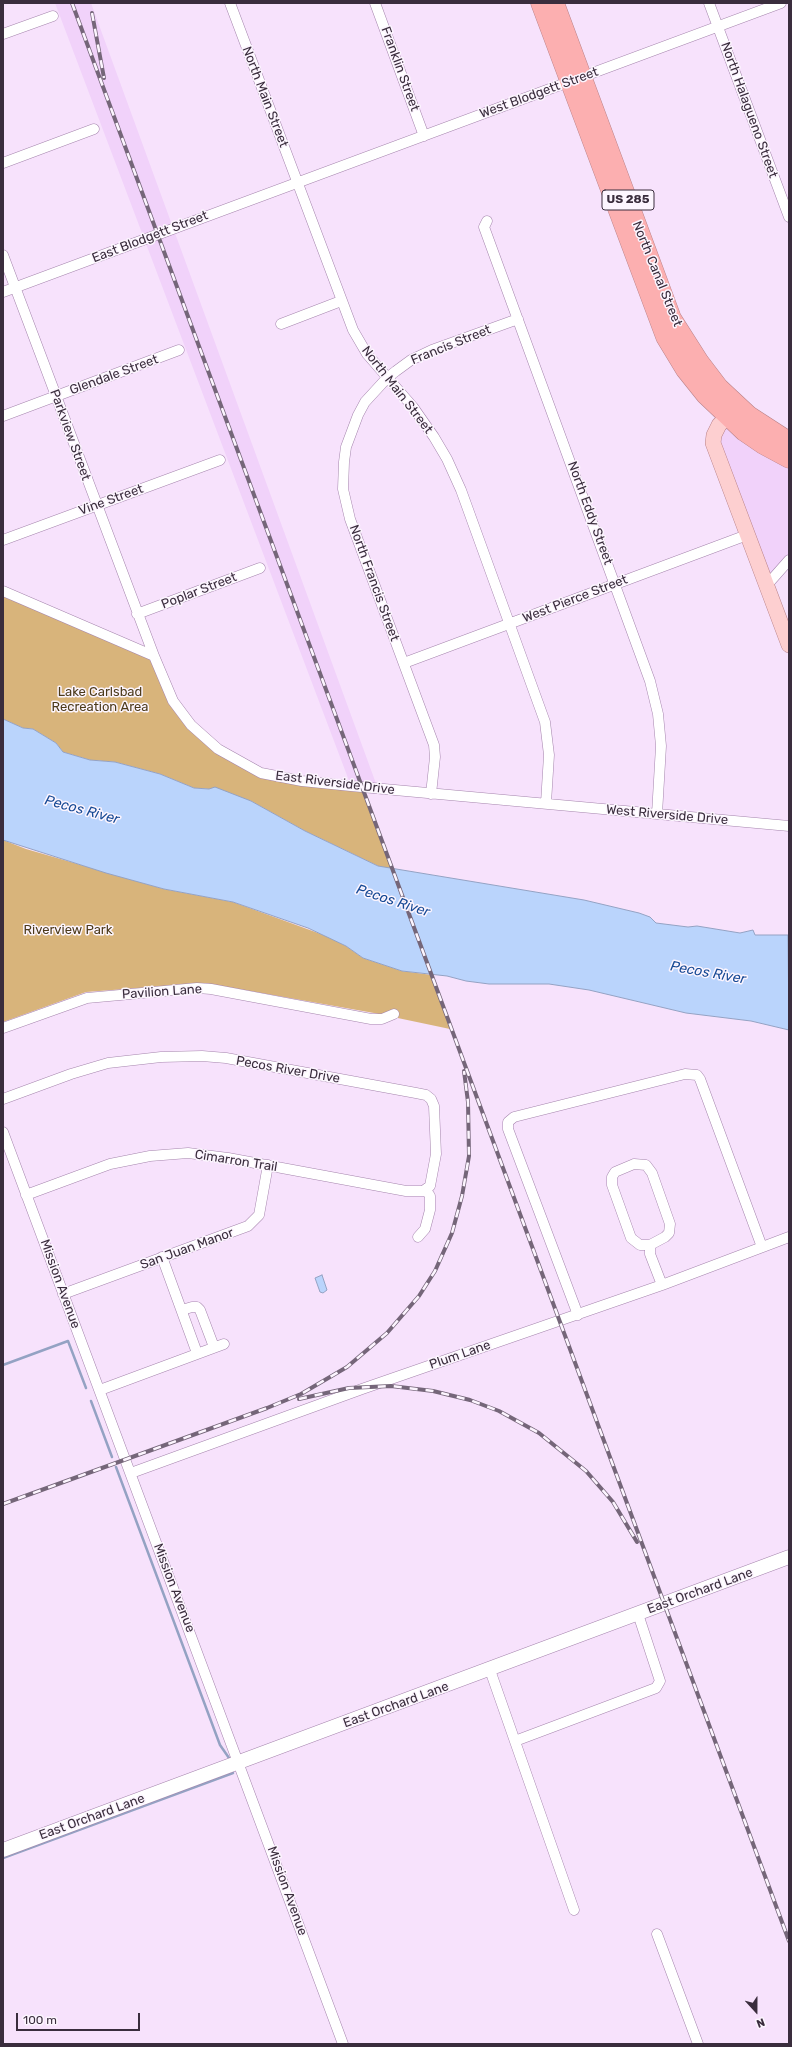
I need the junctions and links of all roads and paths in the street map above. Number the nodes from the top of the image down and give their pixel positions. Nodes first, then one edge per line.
1 (230, 3) edge
2 (375, 3) edge
3 (540, 3) edge
4 (555, 3) edge
5 (709, 3) edge
6 (781, 3) edge
7 (53, 16) dead end
8 (718, 26) junction
9 (3, 34) edge
10 (576, 79) junction
11 (94, 129) dead end
12 (424, 136) junction
13 (3, 163) edge
14 (298, 182) junction
15 (789, 217) edge
16 (487, 221) dead end
17 (3, 256) edge
18 (15, 287) junction
19 (3, 292) edge
20 (341, 301) junction
21 (518, 319) junction
22 (281, 324) dead end
23 (179, 350) dead end
24 (387, 378) junction
25 (719, 386) junction
26 (56, 396) junction
27 (3, 416) edge
28 (727, 417) junction
29 (789, 441) edge
30 (789, 459) edge
31 (220, 460) dead end
32 (96, 506) junction
33 (747, 535) junction
34 (3, 540) edge
35 (789, 560) edge
36 (260, 568) dead end
37 (616, 583) junction
38 (767, 585) junction
39 (3, 591) edge
40 (137, 614) junction
41 (510, 623) junction
42 (789, 645) edge
43 (154, 656) junction
44 (404, 663) junction
45 (431, 794) junction
46 (546, 803) junction
47 (657, 814) junction
48 (789, 826) edge
49 (394, 1014) dead end
50 (3, 1028) edge
51 (3, 1099) edge
52 (3, 1132) edge
53 (268, 1165) junction
54 (426, 1190) junction
55 (26, 1195) junction
56 (418, 1237) dead end
57 (789, 1237) edge
58 (650, 1245) junction
59 (762, 1247) junction
60 (162, 1257) junction
61 (662, 1285) junction
62 (64, 1294) junction
63 (182, 1310) junction
64 (578, 1315) junction
65 (197, 1353) junction
66 (100, 1390) junction
67 (131, 1473) junction
68 (789, 1557) edge
69 (638, 1614) junction
70 (490, 1670) junction
71 (515, 1740) junction
72 (239, 1763) junction
73 (3, 1850) edge
74 (574, 1910) dead end
75 (657, 1934) dead end
76 (343, 2044) edge
77 (698, 2044) edge

1 - 14 street, North Main Street
2 - 12 street, Franklin Street
3 - 10 highway, North Canal Street / US 285
4 - 10 highway, North Canal Street / US 285
5 - 8 street, North Halagueno Street
6 - 8 street, West Blodgett Street
7 - 9 street
8 - 10 street, West Blodgett Street
8 - 15 street, North Halagueno Street
10 - 12 street, West Blodgett Street
10 - 25 highway, North Canal Street / US 285
10 - 28 highway, North Canal Street / US 285
11 - 13 street
12 - 14 street, West Blodgett Street
14 - 18 street, East Blodgett Street
14 - 20 street, North Main Street
16 - 21 street, North Eddy Street
17 - 18 street, Parkview Street
18 - 19 street, East Blodgett Street
18 - 26 street, Parkview Street
20 - 22 street
20 - 24 street, North Main Street
21 - 24 street, Francis Street
21 - 37 street, North Eddy Street
23 - 26 street, Glendale Street
24 - 41 street, North Main Street
24 - 44 street, North Francis Street
25 - 28 highway
25 - 29 highway, North Canal Street / US 285
26 - 27 street, Glendale Street
26 - 32 street, Parkview Street
28 - 30 highway, North Canal Street / US 285
28 - 33 main road
31 - 32 street, Vine Street
32 - 34 street, Vine Street
32 - 40 street, Parkview Street
33 - 37 street, West Pierce Street
33 - 38 main road
35 - 38 street
36 - 40 street, Poplar Street
37 - 41 street, West Pierce Street
37 - 47 street, North Eddy Street
38 - 42 main road
39 - 43 street
40 - 43 street, East Riverside Drive
41 - 44 street, West Pierce Street
41 - 46 street, North Main Street
43 - 45 street, East Riverside Drive
44 - 45 street, North Francis Street
45 - 46 street, East Riverside Drive
46 - 47 street, West Riverside Drive
47 - 48 street, West Riverside Drive
49 - 50 street, Pavilion Lane
51 - 54 street, Pecos River Drive
52 - 55 street, Mission Avenue
53 - 54 street, Cimarron Trail
53 - 55 street, Cimarron Trail
53 - 60 street, San Juan Manor
54 - 56 street
55 - 62 street, Mission Avenue
57 - 59 street, Plum Lane
58 - 58 street
58 - 61 street
59 - 61 street, Plum Lane
59 - 64 street
60 - 62 street, San Juan Manor
60 - 63 street
61 - 64 street, Plum Lane
62 - 66 street, Mission Avenue
63 - 65 street
63 - 65 street
64 - 67 street, Plum Lane
65 - 66 street
66 - 67 street, Mission Avenue
67 - 72 street, Mission Avenue
68 - 69 street, East Orchard Lane
69 - 70 street, East Orchard Lane
69 - 71 street
70 - 71 street
70 - 72 street, East Orchard Lane
71 - 74 street
72 - 73 street, East Orchard Lane
72 - 76 street, Mission Avenue
75 - 77 street

